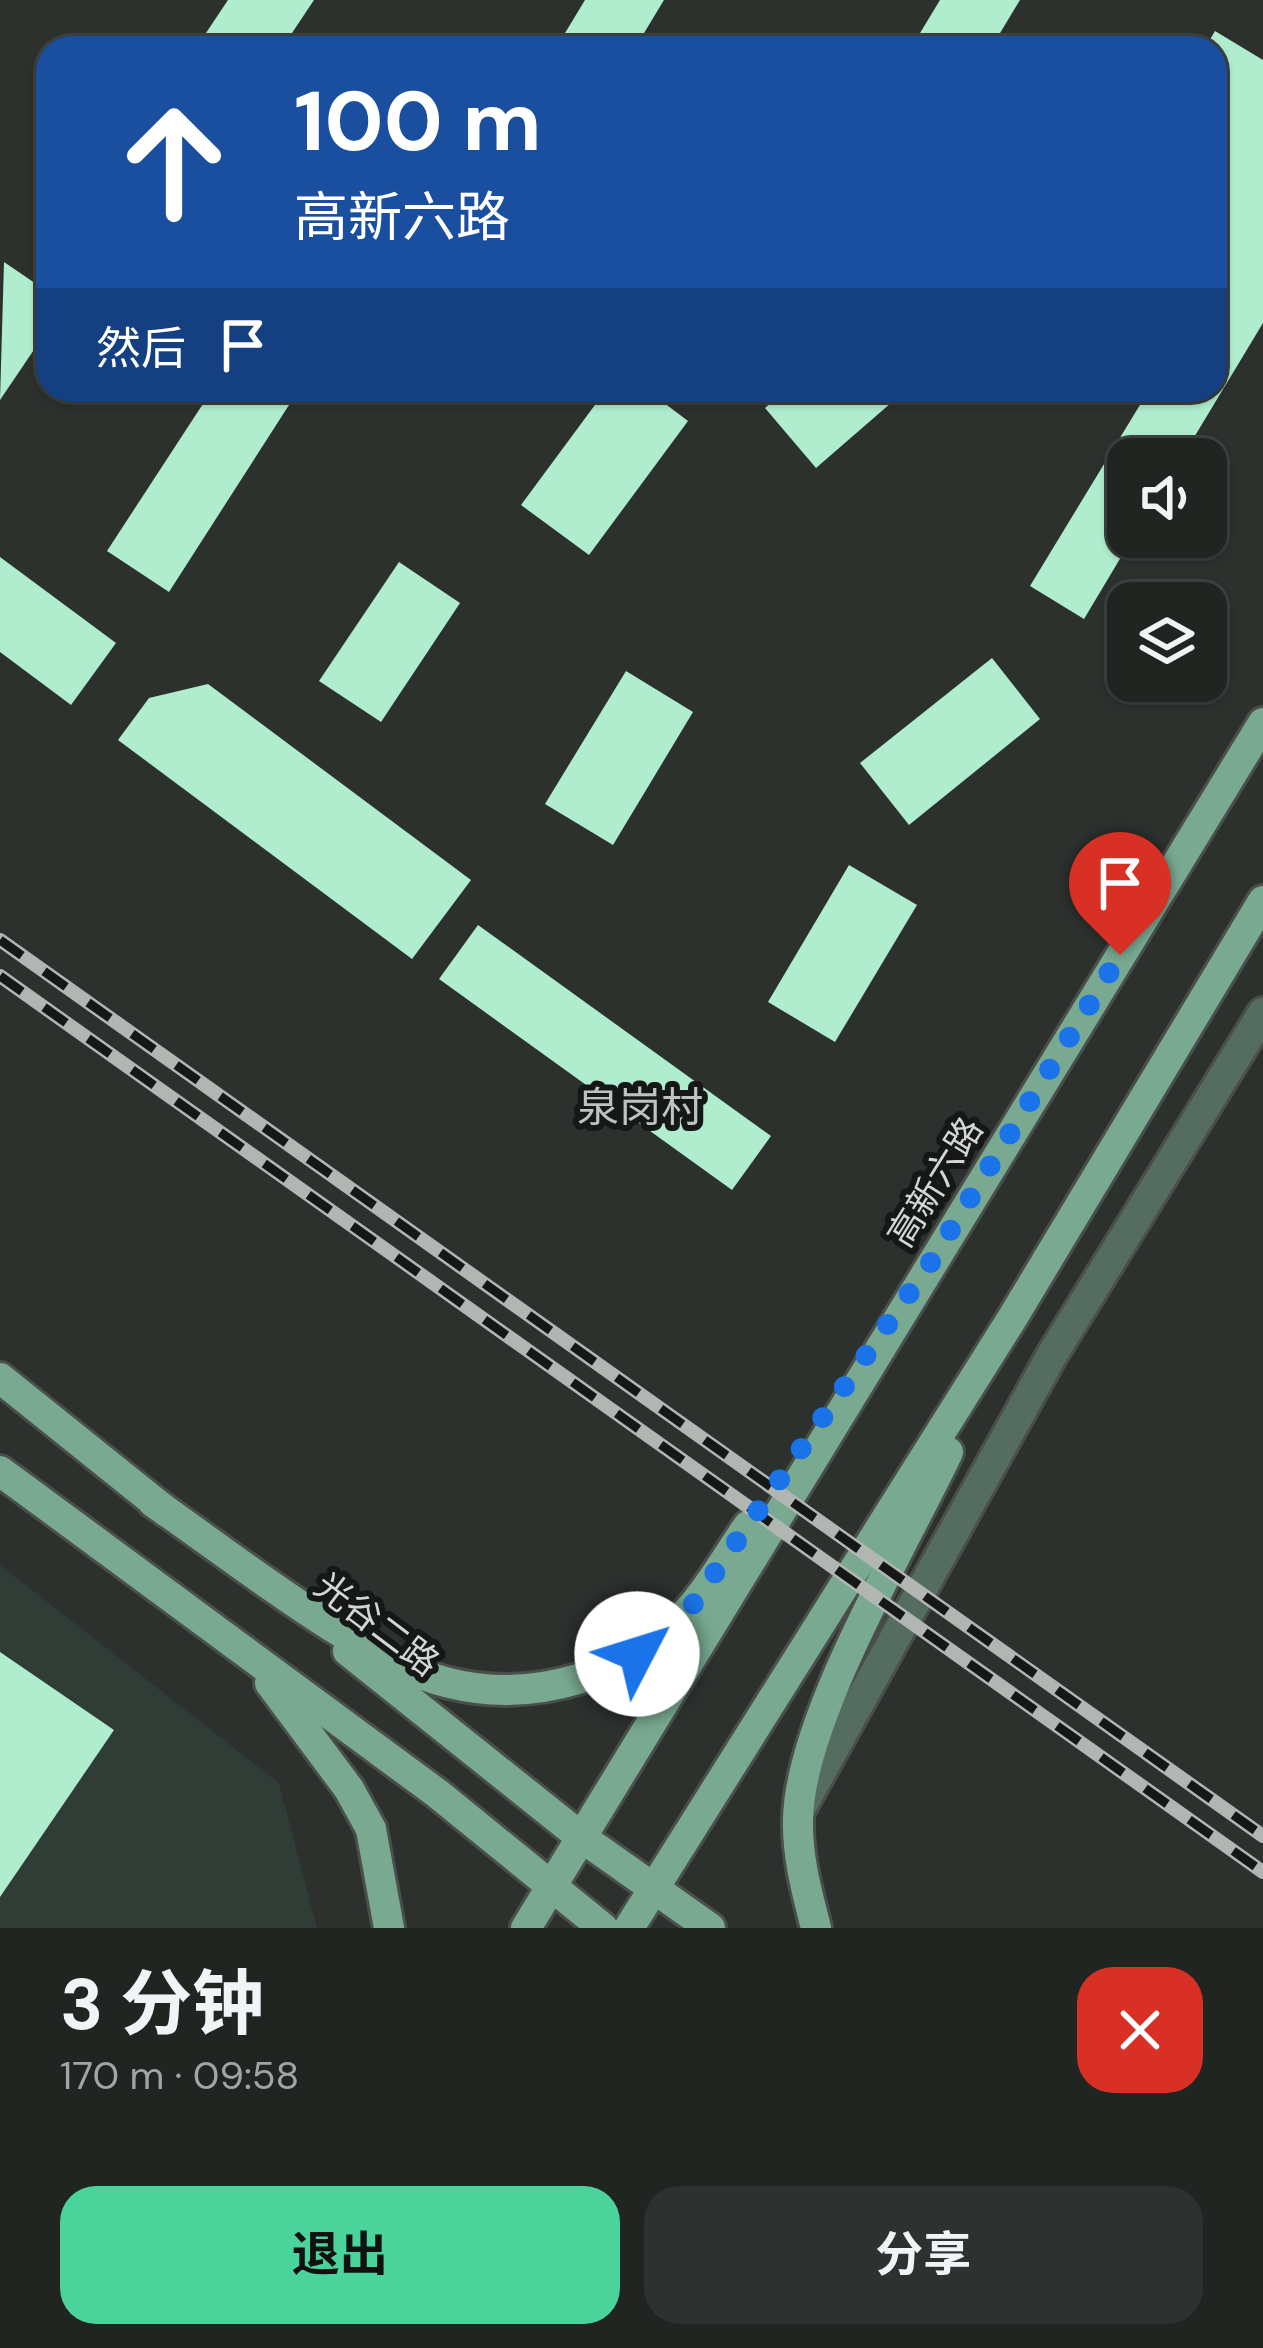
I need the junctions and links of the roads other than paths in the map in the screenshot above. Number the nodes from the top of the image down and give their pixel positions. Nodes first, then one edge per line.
1 (1263, 723) edge
2 (1263, 901) edge
3 (1263, 1013) edge
4 (929, 1265) junction
5 (1013, 1318) junction
6 (0, 1378) edge
7 (0, 1471) edge
8 (153, 1502) junction
9 (248, 1654) junction
10 (797, 1814) junction
11 (581, 1837) junction
12 (555, 1885) junction
13 (654, 1891) junction
14 (386, 1922) edge
15 (526, 1928) edge
16 (603, 1928) edge
17 (629, 1928) edge
18 (710, 1928) edge
19 (816, 1928) edge

1 - 4 main road, 高新六路
2 - 5 main road
3 - 10 street
4 - 8 main road
4 - 11 main road, 高新六路
5 - 10 main road
5 - 13 main road
6 - 8 main road, 光谷二路
7 - 9 main road
8 - 11 main road, 光谷二路
9 - 12 main road
9 - 14 main road
10 - 19 main road
11 - 12 main road, 高新六路
11 - 13 main road, 光谷二路
12 - 15 main road, 高新六路
12 - 16 main road
13 - 17 main road
13 - 18 main road, 光谷二路

